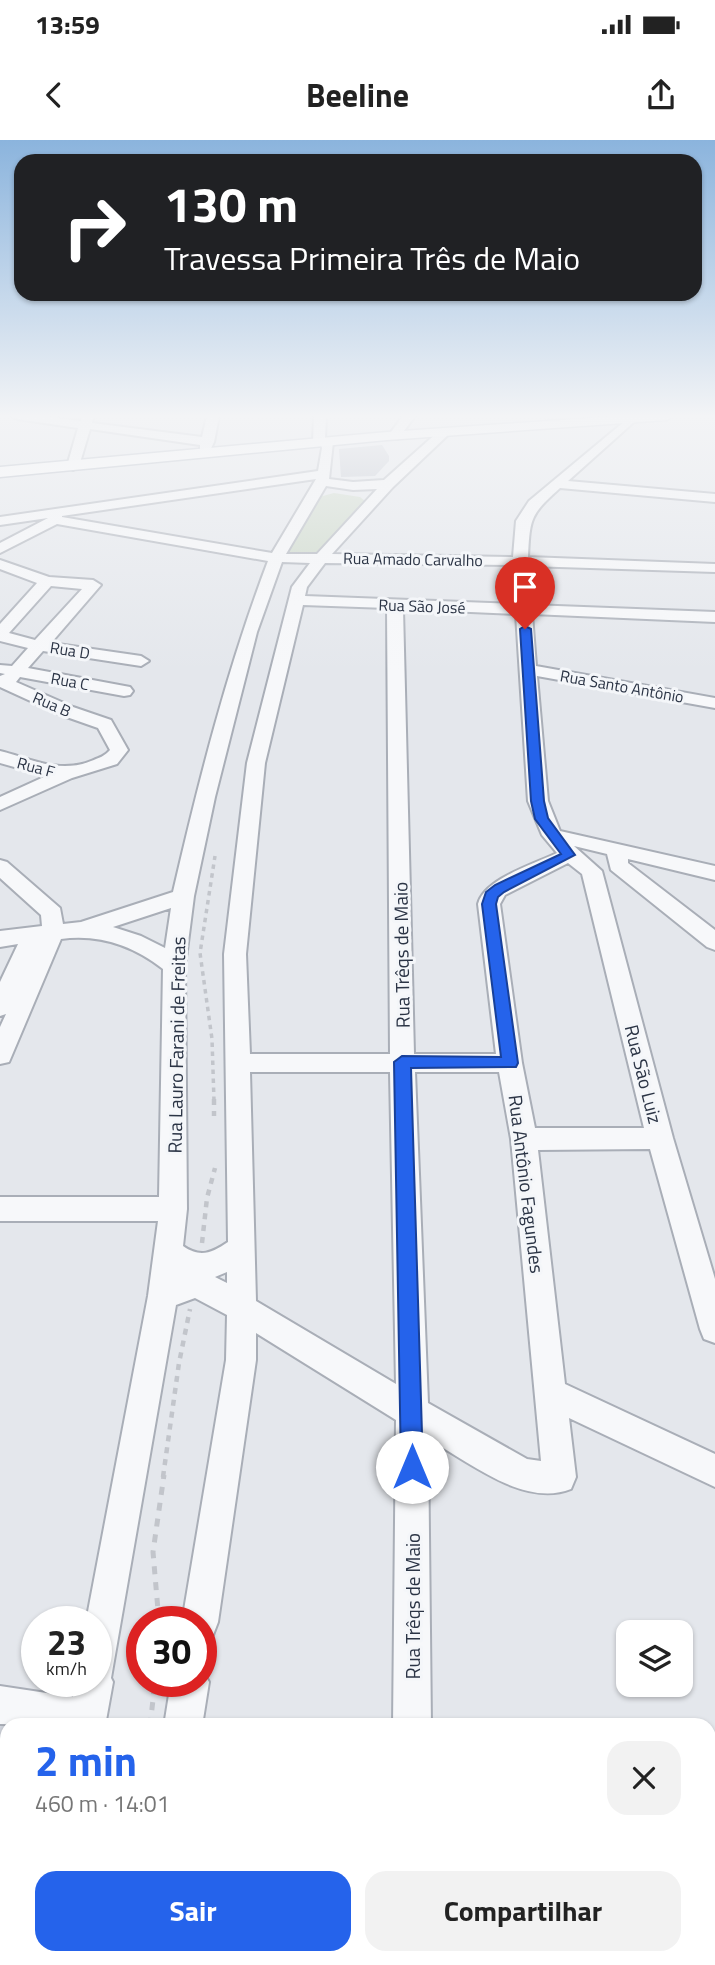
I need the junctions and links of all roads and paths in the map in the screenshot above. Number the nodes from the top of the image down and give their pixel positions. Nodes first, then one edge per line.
1 (174, 501) edge
2 (309, 501) edge
3 (373, 501) edge
4 (536, 501) edge
5 (55, 516) junction
6 (0, 520) edge
7 (0, 549) edge
8 (322, 557) junction
9 (276, 558) junction
10 (520, 561) junction
11 (0, 564) edge
12 (715, 568) edge
13 (47, 581) junction
14 (297, 600) junction
15 (395, 605) junction
16 (523, 610) junction
17 (715, 617) edge
18 (0, 636) edge
19 (40, 646) junction
20 (141, 661) dead end
21 (529, 670) junction
22 (6, 676) edge
23 (124, 691) dead end
24 (715, 703) edge
25 (105, 724) joint
26 (0, 757) edge
27 (64, 775) junction
28 (0, 804) edge
29 (560, 845) junction
30 (617, 857) junction
31 (0, 867) edge
32 (592, 871) junction
33 (715, 873) edge
34 (183, 896) junction
35 (83, 929) junction
36 (43, 934) junction
37 (0, 939) edge
38 (715, 942) edge
39 (174, 966) junction
40 (0, 1007) edge
41 (0, 1055) edge
42 (402, 1062) junction
43 (237, 1063) junction
44 (510, 1063) junction
45 (660, 1138) junction
46 (524, 1139) junction
47 (0, 1209) edge
48 (173, 1209) junction
49 (242, 1248) junction
50 (169, 1251) junction
51 (163, 1296) junction
52 (242, 1310) junction
53 (715, 1329) edge
54 (551, 1393) junction
55 (412, 1412) junction
56 (715, 1471) edge
57 (107, 1606) edge
58 (203, 1606) edge
59 (91, 1697) edge
60 (153, 1697) edge
61 (188, 1697) edge
62 (0, 1704) edge
63 (68, 1718) edge
64 (88, 1718) edge
65 (151, 1718) edge
66 (184, 1718) edge
67 (416, 1718) edge

1 - 5 street
2 - 9 street, Rua Lauro Farani de Freitas
3 - 8 street
4 - 10 street
5 - 6 street
5 - 7 street
5 - 9 street, Rua Amado Carvalho
8 - 9 street, Rua Amado Carvalho
8 - 10 street, Rua Amado Carvalho
8 - 14 street
9 - 34 street, Rua Lauro Farani de Freitas
10 - 12 street, Rua Amado Carvalho
10 - 16 street
11 - 13 street
13 - 18 street
13 - 19 street
14 - 15 street, Rua São José
14 - 43 street
15 - 16 street, Rua São José
15 - 42 street, Rua Trêqs de Maio
16 - 17 street, Rua São José
16 - 21 street
18 - 19 street, Rua D
19 - 20 street, Rua D
19 - 22 street
21 - 24 street, Rua Santo Antônio
21 - 29 street
22 - 23 street, Rua C
22 - 25 street, Rua B
25 - 27 street, Rua F
26 - 27 street, Rua F
27 - 28 street
29 - 30 street
29 - 32 street
29 - 44 street, Rua Antônio Fagundes
30 - 32 street
30 - 33 street
30 - 38 street
31 - 36 street
32 - 45 street, Rua São Luiz
34 - 35 street
34 - 39 street, Rua Lauro Farani de Freitas
35 - 36 street
35 - 39 street
36 - 37 street
36 - 40 street
36 - 41 street
39 - 48 street, Rua Lauro Farani de Freitas
42 - 43 street
42 - 44 street
42 - 55 street, Rua Trêqs de Maio
43 - 49 street
44 - 46 street, Rua Antônio Fagundes
45 - 46 street
45 - 53 street, Rua São Luiz
46 - 54 street, Rua Antônio Fagundes
47 - 48 street
48 - 50 street, Rua Lauro Farani de Freitas
49 - 50 street
49 - 52 street
50 - 51 street, Rua Lauro Farani de Freitas
51 - 52 street
51 - 57 street, Rua Lauro Farani de Freitas
52 - 55 street
52 - 58 street
54 - 55 street, Rua Antônio Fagundes
54 - 56 street
55 - 67 street, Rua Trêqs de Maio
59 - 64 street
60 - 65 path
61 - 66 street
62 - 63 street

